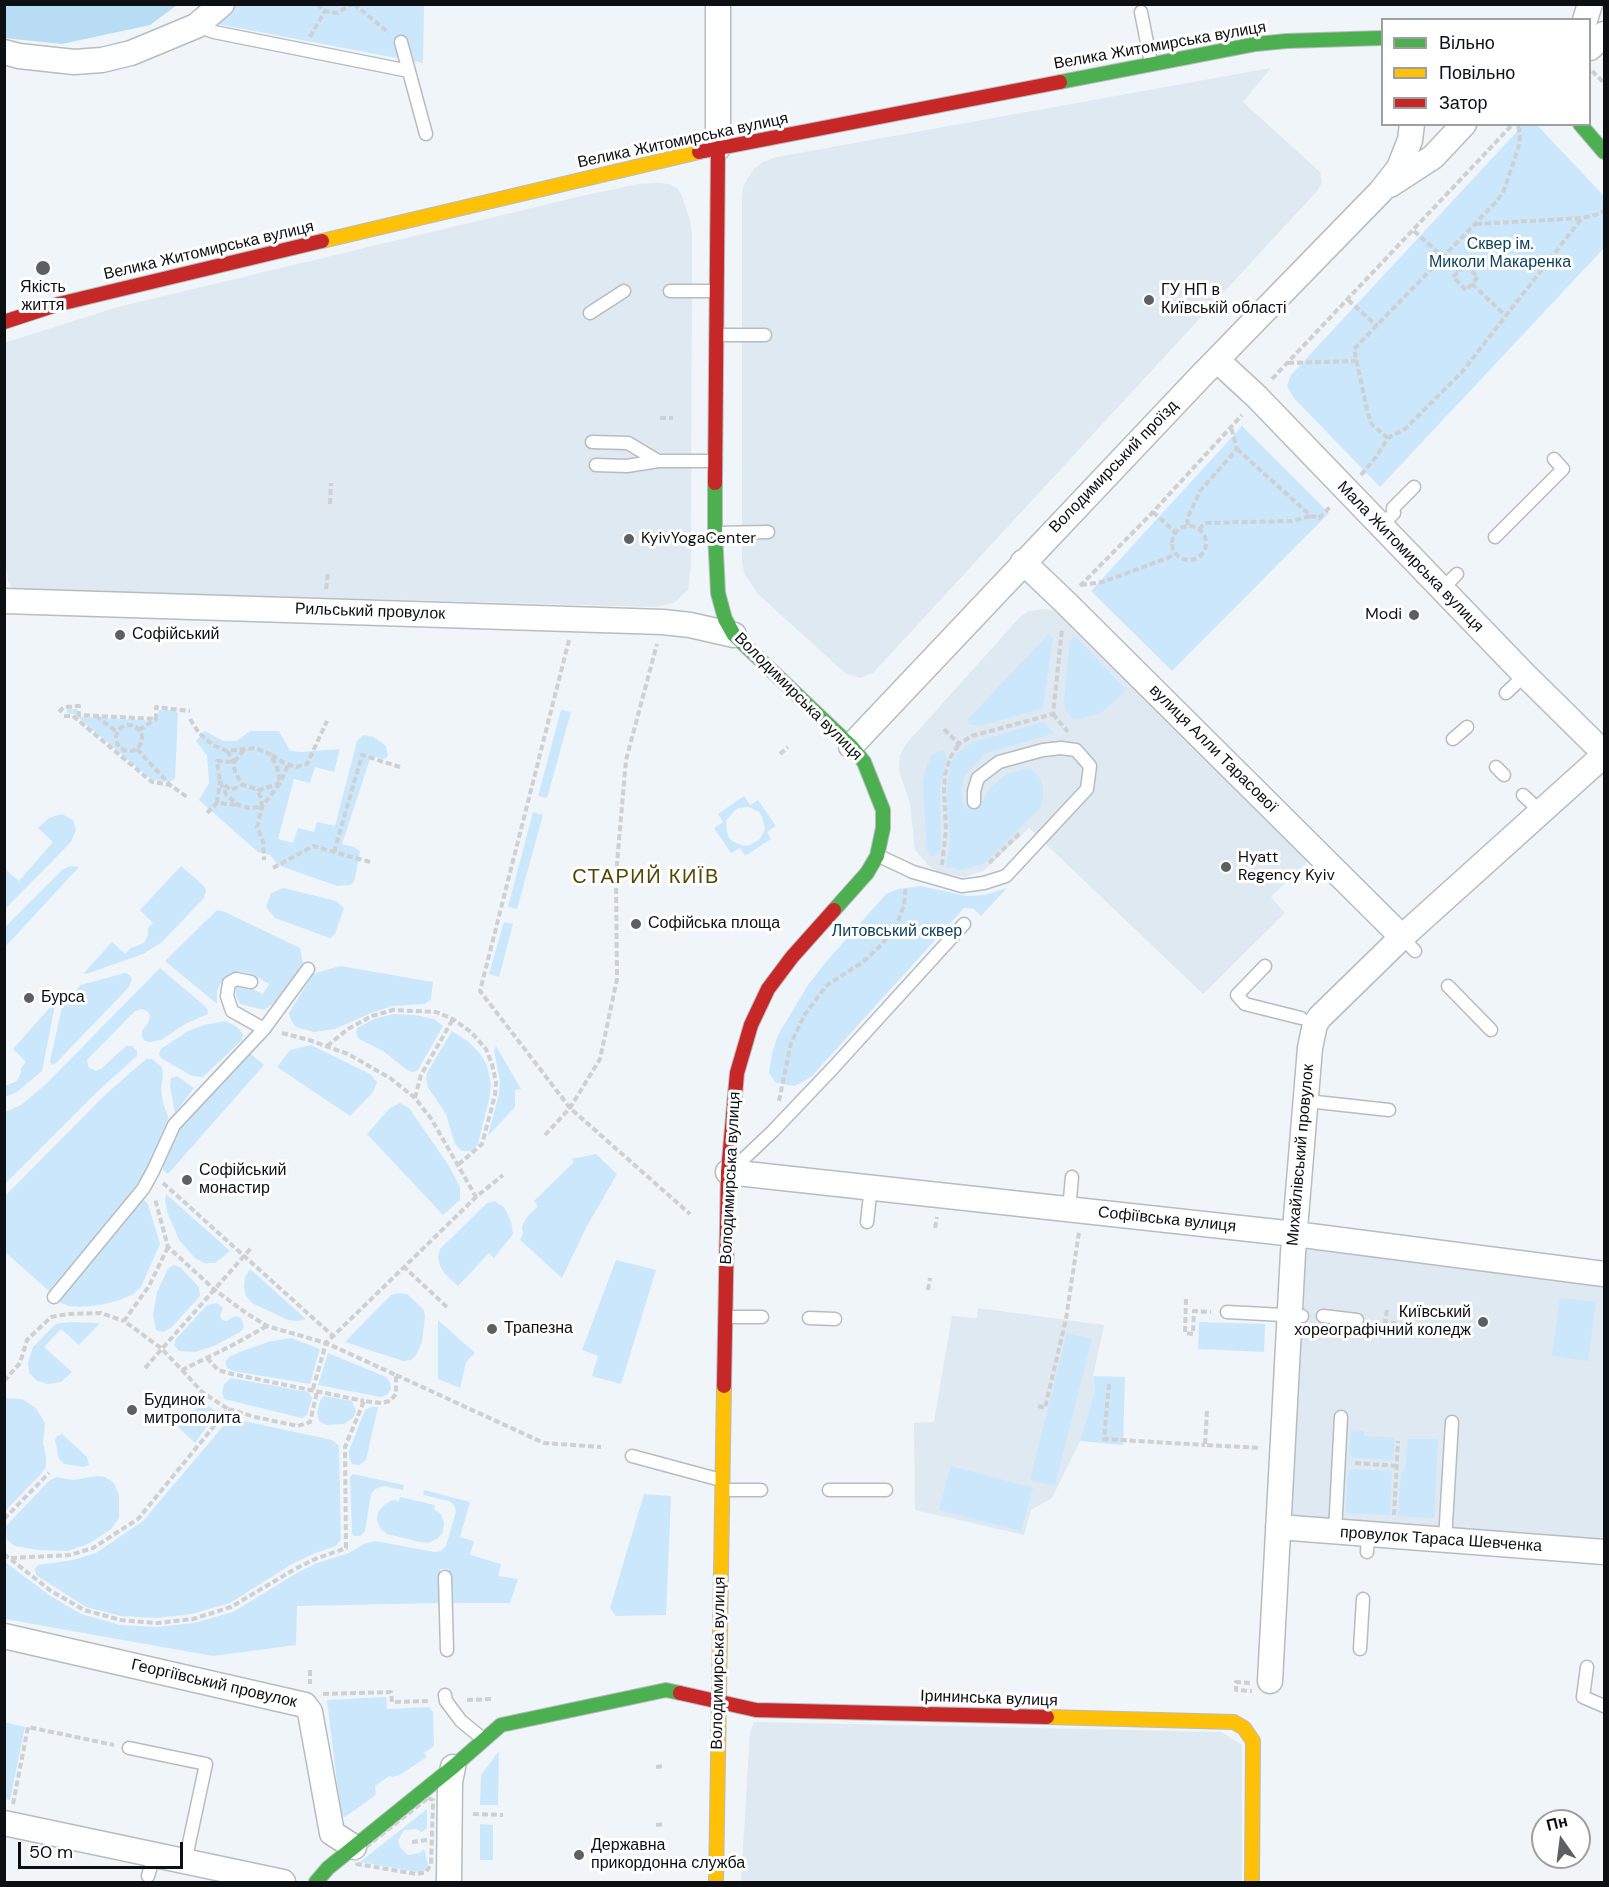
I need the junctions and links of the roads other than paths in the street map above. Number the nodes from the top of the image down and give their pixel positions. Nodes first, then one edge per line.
1 (222, 4) edge
2 (718, 4) edge
3 (1141, 12) dead end
4 (196, 26) junction
5 (1605, 34) edge
6 (1380, 41) edge
7 (400, 42) road end
8 (1591, 47) edge
9 (4, 52) edge
10 (1151, 63) junction
11 (409, 71) junction
12 (1412, 126) edge
13 (1462, 126) edge
14 (1582, 126) edge
15 (426, 134) dead end
16 (718, 148) junction
17 (1605, 152) edge
18 (1381, 191) junction
19 (624, 291) dead end
20 (670, 291) dead end
21 (717, 291) junction
22 (590, 313) dead end
23 (4, 322) edge
24 (716, 335) junction
25 (765, 335) dead end
26 (1217, 360) junction
27 (592, 442) dead end
28 (1554, 459) dead end
29 (658, 461) junction
30 (715, 461) junction
31 (596, 465) dead end
32 (1414, 487) dead end
33 (1380, 527) junction
34 (768, 532) dead end
35 (715, 533) junction
36 (1495, 537) dead end
37 (1023, 562) junction
38 (4, 601) edge
39 (734, 635) junction
40 (1525, 675) junction
41 (1506, 693) dead end
42 (1467, 727) dead end
43 (1453, 739) dead end
44 (851, 746) junction
45 (1605, 754) edge
46 (1523, 795) dead end
47 (974, 802) dead end
48 (1540, 812) junction
49 (877, 856) junction
50 (964, 924) dead end
51 (1408, 944) junction
52 (1265, 966) dead end
53 (308, 969) dead end
54 (251, 982) dead end
55 (1448, 986) dead end
56 (1301, 1018) dead end
57 (264, 1029) junction
58 (1491, 1030) dead end
59 (1307, 1101) junction
60 (1389, 1110) dead end
61 (728, 1172) junction
62 (1072, 1177) dead end
63 (871, 1186) junction
64 (1069, 1209) junction
65 (867, 1222) dead end
66 (1295, 1234) junction
67 (1605, 1275) edge
68 (54, 1297) dead end
69 (1227, 1312) road end
70 (1296, 1315) junction
71 (1323, 1316) dead end
72 (725, 1317) junction
73 (762, 1317) dead end
74 (809, 1318) dead end
75 (835, 1319) dead end
76 (1357, 1320) dead end
77 (1341, 1417) dead end
78 (1452, 1422) dead end
79 (632, 1456) dead end
80 (722, 1485) junction
81 (761, 1490) dead end
82 (829, 1490) dead end
83 (886, 1490) dead end
84 (1278, 1527) junction
85 (1335, 1532) junction
86 (1445, 1540) junction
87 (1605, 1552) edge
88 (446, 1577) dead end
89 (1363, 1599) dead end
90 (4, 1636) edge
91 (1360, 1648) dead end
92 (447, 1650) dead end
93 (1587, 1667) dead end
94 (1270, 1681) dead end
95 (446, 1698) road end
96 (718, 1701) junction
97 (1605, 1706) edge
98 (483, 1740) junction
99 (129, 1748) road end
100 (453, 1767) junction
101 (9, 1814) edge
102 (354, 1847) junction
103 (185, 1863) junction
104 (283, 1882) edge
105 (316, 1882) edge
106 (449, 1882) edge
107 (716, 1882) edge
108 (1252, 1882) edge

1 - 4 street
2 - 16 street, Володимирська вулиця
3 - 10 lane
4 - 9 street
4 - 11 lane
5 - 8 street
6 - 10 main road, Велика Житомирська вулиця
7 - 11 lane
10 - 16 main road, Велика Житомирська вулиця
11 - 15 lane
12 - 18 street, Володимирський проїзд
13 - 18 street, Володимирський проїзд
14 - 17 main road
16 - 21 main road, Володимирська вулиця
16 - 23 main road, Велика Житомирська вулиця
18 - 26 street, Володимирський проїзд
19 - 22 lane
20 - 21 lane
21 - 24 main road, Володимирська вулиця
24 - 25 lane
24 - 30 main road, Володимирська вулиця
26 - 33 street, Мала Житомирська вулиця
26 - 37 street, Володимирський проїзд
27 - 29 lane
28 - 36 lane
29 - 30 lane
29 - 31 lane
30 - 35 main road, Володимирська вулиця
32 - 33 lane
33 - 40 street, Мала Житомирська вулиця
34 - 35 lane
35 - 39 main road, Володимирська вулиця
37 - 44 street, Володимирський проїзд
37 - 51 street, вулиця Алли Тарасової
38 - 39 street, Рильський провулок
39 - 44 main road, Володимирська вулиця
40 - 41 lane
40 - 45 street, Мала Житомирська вулиця
42 - 43 lane
44 - 49 main road, Володимирська вулиця
45 - 48 street, Михайлівський провулок
46 - 48 lane
47 - 49 lane
48 - 51 street, Михайлівський провулок
49 - 61 main road, Володимирська вулиця
50 - 61 lane
51 - 59 street, Михайлівський провулок
52 - 56 lane
53 - 57 lane
54 - 57 lane
55 - 58 lane
57 - 68 lane
59 - 60 lane
59 - 66 street, Михайлівський провулок
61 - 63 street, Софіївська вулиця
61 - 72 main road, Володимирська вулиця
62 - 64 lane
63 - 64 street, Софіївська вулиця
63 - 65 lane
64 - 66 street, Софіївська вулиця
66 - 67 street, Софіївська вулиця
66 - 70 street, Михайлівський провулок
69 - 70 lane
70 - 84 street, Михайлівський провулок
71 - 76 lane
72 - 73 lane
72 - 80 main road, Володимирська вулиця
74 - 75 lane
77 - 85 lane
78 - 86 lane
79 - 80 lane
80 - 81 lane
80 - 96 main road, Володимирська вулиця
82 - 83 lane
84 - 85 street, провулок Тараса Шевченка
84 - 94 street, Михайлівський провулок
85 - 86 street, провулок Тараса Шевченка
86 - 87 street, провулок Тараса Шевченка
88 - 92 lane
89 - 91 lane
90 - 102 street, Георгіївський провулок
93 - 97 lane
95 - 98 lane
96 - 98 main road, Ірининська вулиця
96 - 107 main road, Володимирська вулиця
96 - 108 main road, Ірининська вулиця
98 - 100 main road, Ірининська вулиця
99 - 103 lane
100 - 102 main road, Ірининська вулиця
100 - 106 street
101 - 103 street
102 - 105 main road, Ірининська вулиця
103 - 104 street

